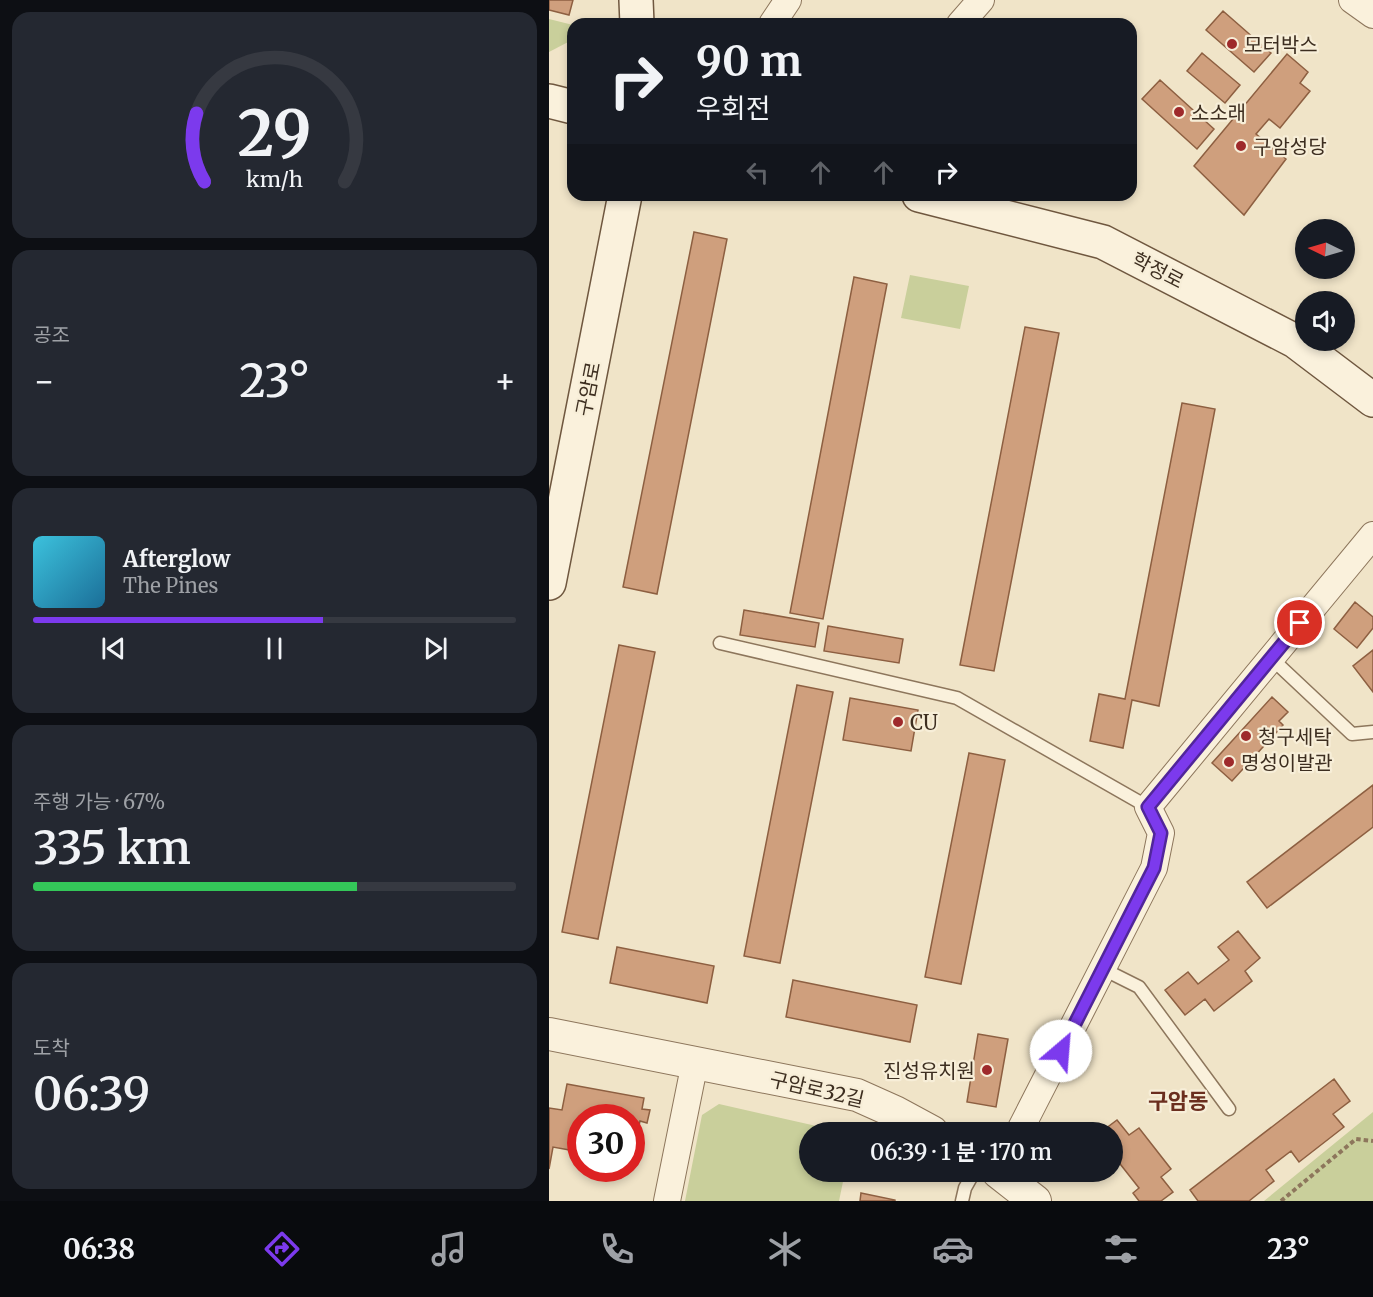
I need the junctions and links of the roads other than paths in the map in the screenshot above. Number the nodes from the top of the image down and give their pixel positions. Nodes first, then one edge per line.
1 (636, 0) edge
2 (788, 0) edge
3 (981, 0) edge
4 (1352, 0) edge
5 (1373, 15) edge
6 (637, 18) edge
7 (776, 18) edge
8 (965, 18) edge
9 (549, 101) edge
10 (567, 106) edge
11 (624, 201) edge
12 (942, 201) edge
13 (1373, 400) edge
14 (1373, 535) edge
15 (549, 583) edge
16 (720, 643) dead end
17 (1271, 658) junction
18 (1373, 732) edge
19 (1148, 807) junction
20 (1103, 969) junction
21 (549, 1034) edge
22 (695, 1062) junction
23 (1229, 1109) dead end
24 (914, 1122) edge
25 (1024, 1122) edge
26 (968, 1182) edge
27 (1011, 1182) edge
28 (667, 1201) edge
29 (962, 1201) edge
30 (1035, 1201) edge

1 - 6 main road
2 - 7 street
3 - 8 street
4 - 5 street
9 - 10 main road
11 - 15 main road, 구암로
12 - 13 main road, 학정로
14 - 17 street
16 - 19 lane
17 - 18 lane
17 - 19 street
19 - 20 street
20 - 23 lane
20 - 25 street
21 - 22 street, 구암로32길
22 - 24 street, 구암로32길
22 - 28 street
26 - 29 lane
27 - 30 street

